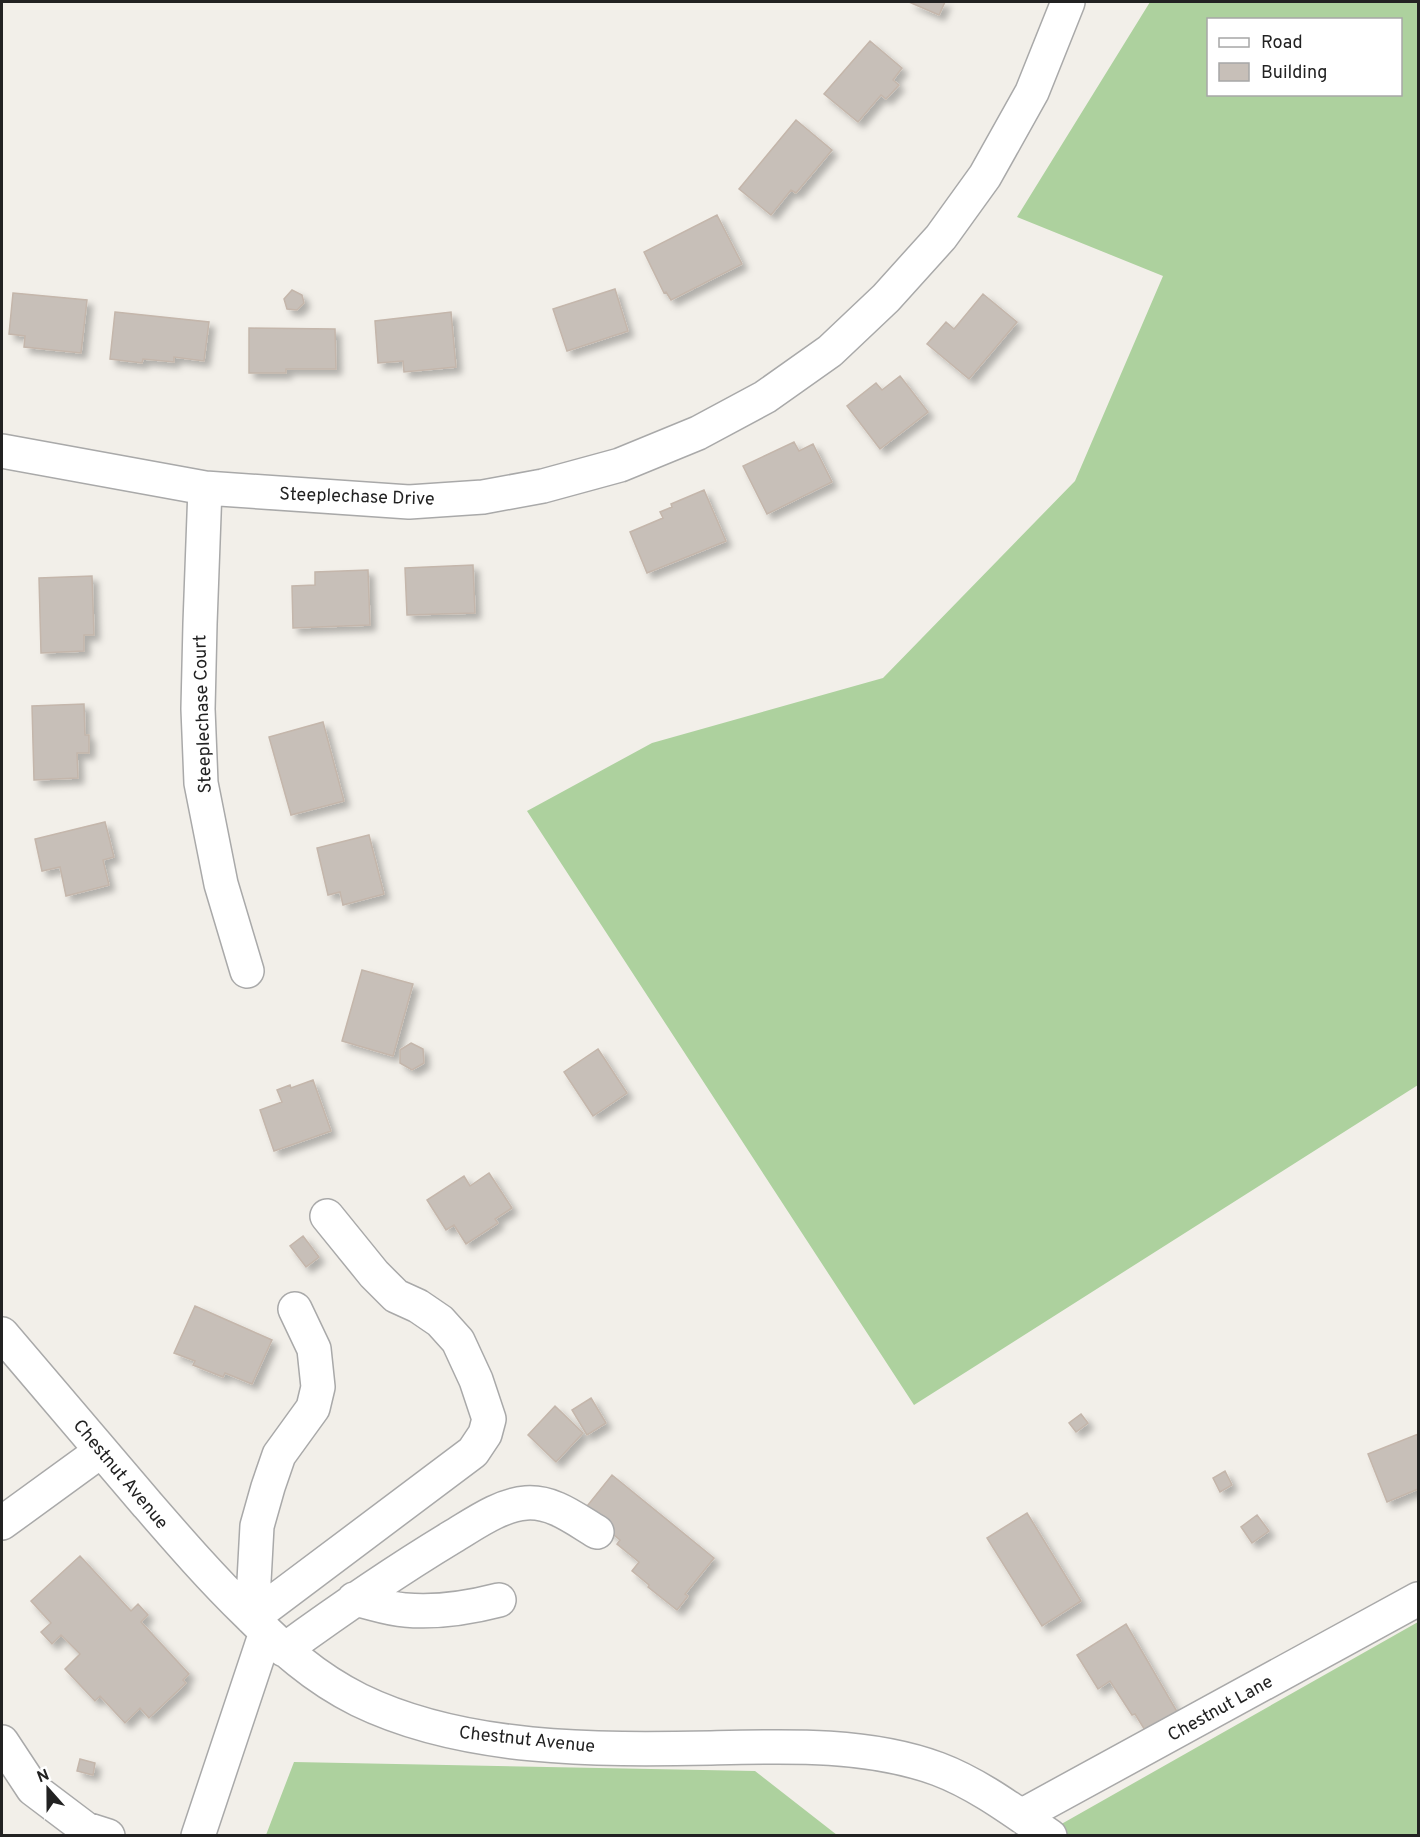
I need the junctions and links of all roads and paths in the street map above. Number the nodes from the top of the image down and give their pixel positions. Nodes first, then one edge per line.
1 (1068, 2) edge
2 (2, 452) edge
3 (205, 488) junction
4 (247, 970) dead end
5 (327, 1216) dead end
6 (295, 1309) dead end
7 (2, 1334) edge
8 (101, 1451) junction
9 (2, 1522) edge
10 (597, 1532) dead end
11 (354, 1599) junction
12 (1419, 1599) edge
13 (499, 1600) dead end
14 (267, 1633) junction
15 (2, 1742) edge
16 (1021, 1816) junction
17 (108, 1836) edge
18 (198, 1836) edge
19 (1050, 1836) edge

1 - 3 street, Steeplechase Drive
2 - 3 street, Steeplechase Drive
3 - 4 street, Steeplechase Court
5 - 14 street
6 - 14 street
7 - 8 street, Chestnut Avenue
8 - 9 street
8 - 14 street, Chestnut Avenue
10 - 11 street
11 - 13 street
11 - 14 street
12 - 16 street, Chestnut Lane
14 - 16 street, Chestnut Avenue
14 - 18 street
15 - 17 street
16 - 19 street, Chestnut Avenue

